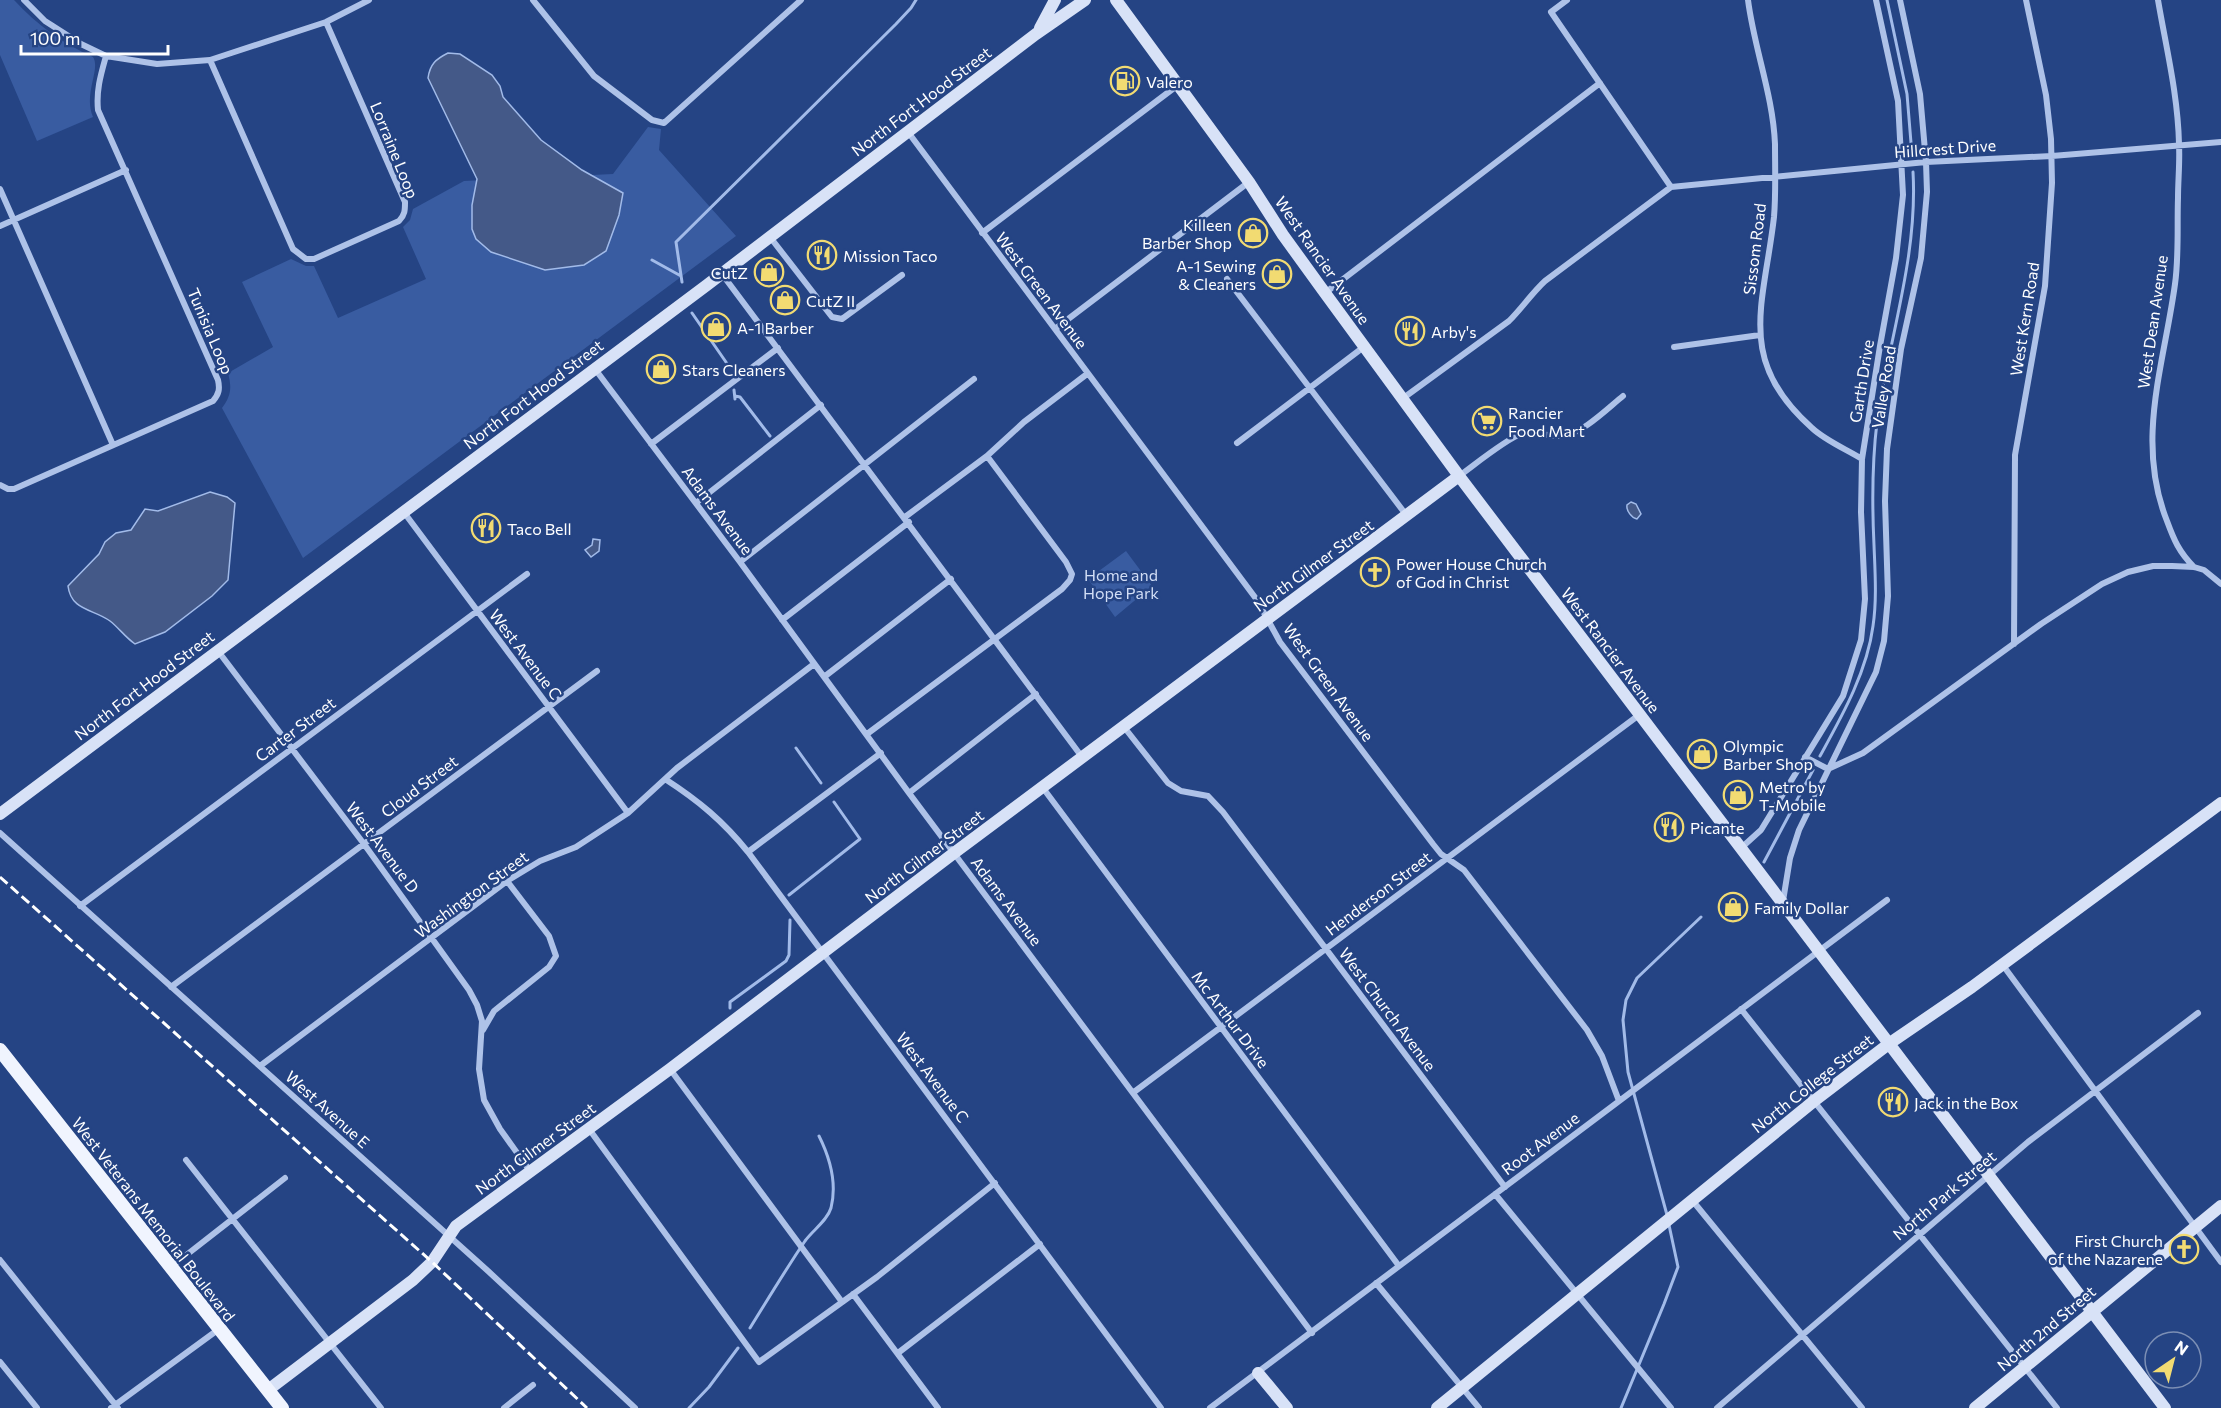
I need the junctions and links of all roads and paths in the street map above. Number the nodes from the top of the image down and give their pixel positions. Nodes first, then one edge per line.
1 (24, 0) edge
2 (369, 0) edge
3 (533, 0) edge
4 (801, 0) edge
5 (1055, 0) edge
6 (1085, 0) edge
7 (1116, 0) edge
8 (1567, 0) edge
9 (1748, 0) edge
10 (1876, 0) edge
11 (1900, 0) edge
12 (2026, 0) edge
13 (2158, 0) edge
14 (326, 22) junction
15 (1036, 34) junction
16 (106, 56) junction
17 (210, 60) junction
18 (1600, 83) junction
19 (1178, 85) junction
20 (908, 132) junction
21 (2221, 142) edge
22 (2179, 145) junction
23 (2052, 156) junction
24 (1926, 162) junction
25 (1902, 164) junction
26 (126, 170) junction
27 (1774, 176) junction
28 (1250, 182) junction
29 (1671, 187) junction
30 (0, 189) edge
31 (14, 220) junction
32 (0, 226) edge
33 (982, 233) junction
34 (770, 237) junction
35 (722, 273) junction
36 (902, 275) dead end
37 (1227, 279) dead end
38 (1325, 293) junction
39 (1055, 329) junction
40 (1760, 335) junction
41 (1365, 346) junction
42 (1674, 347) dead end
43 (778, 348) junction
44 (595, 369) junction
45 (1087, 374) junction
46 (974, 379) dead end
47 (1310, 389) junction
48 (1623, 396) dead end
49 (1402, 399) junction
50 (821, 405) junction
51 (1237, 443) dead end
52 (651, 444) junction
53 (113, 445) junction
54 (987, 456) junction
55 (1862, 459) junction
56 (865, 465) junction
57 (1459, 476) junction
58 (0, 484) edge
59 (696, 504) junction
60 (403, 512) junction
61 (1408, 516) junction
62 (907, 520) junction
63 (740, 562) junction
64 (2194, 567) junction
65 (527, 574) dead end
66 (951, 579) junction
67 (2220, 582) edge
68 (477, 611) junction
69 (1268, 619) junction
70 (782, 620) junction
71 (995, 638) junction
72 (2014, 644) junction
73 (218, 650) junction
74 (814, 664) junction
75 (597, 671) dead end
76 (824, 677) junction
77 (1036, 694) junction
78 (548, 706) junction
79 (1639, 715) junction
80 (1124, 727) junction
81 (867, 735) junction
82 (291, 748) junction
83 (881, 753) junction
84 (1082, 757) junction
85 (1805, 757) junction
86 (1828, 769) junction
87 (665, 780) junction
88 (1043, 788) junction
89 (909, 793) junction
90 (2219, 808) edge
91 (628, 813) junction
92 (0, 814) edge
93 (0, 833) edge
94 (364, 844) junction
95 (1740, 849) junction
96 (748, 852) junction
97 (954, 853) junction
98 (1448, 858) junction
99 (507, 881) junction
100 (1887, 900) dead end
101 (1782, 904) junction
102 (80, 906) junction
103 (433, 938) junction
104 (1325, 949) junction
105 (1820, 949) junction
106 (823, 952) junction
107 (2002, 964) junction
108 (171, 987) junction
109 (1741, 1009) junction
110 (2198, 1013) dead end
111 (1221, 1028) junction
112 (482, 1033) junction
113 (1890, 1043) junction
114 (0, 1050) edge
115 (260, 1066) junction
116 (670, 1069) junction
117 (1134, 1092) junction
118 (2094, 1092) junction
119 (1619, 1101) junction
120 (1814, 1101) junction
121 (589, 1128) junction
122 (186, 1160) dead end
123 (530, 1171) junction
124 (1989, 1174) junction
125 (285, 1178) dead end
126 (995, 1183) junction
127 (1505, 1186) junction
128 (1495, 1194) junction
129 (1688, 1204) junction
130 (2221, 1206) edge
131 (233, 1218) junction
132 (2195, 1228) junction
133 (1919, 1234) junction
134 (450, 1236) junction
135 (1040, 1244) junction
136 (0, 1260) edge
137 (2221, 1263) edge
138 (1399, 1266) junction
139 (170, 1268) junction
140 (1376, 1282) junction
141 (853, 1294) junction
142 (1577, 1294) junction
143 (842, 1302) junction
144 (2092, 1311) junction
145 (219, 1329) junction
146 (1312, 1333) junction
147 (1802, 1335) junction
148 (331, 1342) junction
149 (898, 1353) junction
150 (0, 1362) edge
151 (2024, 1368) junction
152 (1258, 1373) junction
153 (533, 1385) dead end
154 (1462, 1387) junction
155 (268, 1389) junction
156 (114, 1407) edge
157 (37, 1408) edge
158 (282, 1408) edge
159 (381, 1408) edge
160 (504, 1408) edge
161 (635, 1408) edge
162 (938, 1408) edge
163 (1161, 1408) edge
164 (1210, 1408) edge
165 (1287, 1408) edge
166 (1437, 1408) edge
167 (1479, 1408) edge
168 (1671, 1408) edge
169 (1716, 1408) edge
170 (1862, 1408) edge
171 (1975, 1408) edge
172 (2057, 1408) edge
173 (2165, 1408) edge

1 - 16 street
2 - 14 street
3 - 4 street
5 - 15 main road
6 - 15 main road, North Fort Hood Street
7 - 19 main road, West Rancier Avenue
8 - 18 street
9 - 27 street, Sissom Road
10 - 25 street, Garth Drive
11 - 24 street, Valley Road
12 - 23 street, West Kern Road
13 - 22 street, West Dean Avenue
14 - 17 street
14 - 17 street, Lorraine Loop
15 - 20 main road, North Fort Hood Street
16 - 17 street
16 - 26 street, Tunisia Loop
18 - 29 street
18 - 38 street
19 - 28 main road, West Rancier Avenue
19 - 33 street
20 - 33 street, West Green Avenue
20 - 34 main road, North Fort Hood Street
21 - 22 street, Hillcrest Drive
22 - 23 street, Hillcrest Drive
22 - 64 street, West Dean Avenue
23 - 24 street, Hillcrest Drive
23 - 72 street, West Kern Road
24 - 25 street, Hillcrest Drive
24 - 86 street, Valley Road
25 - 27 street, Hillcrest Drive
25 - 55 street, Garth Drive
26 - 31 street
26 - 53 street, Tunisia Loop
27 - 29 street, Hillcrest Drive
27 - 40 street, Sissom Road
28 - 38 main road, West Rancier Avenue
28 - 39 street
29 - 49 street
30 - 31 street
31 - 32 street
31 - 53 street
33 - 39 street, West Green Avenue
34 - 35 main road, North Fort Hood Street
34 - 36 street
35 - 43 street
35 - 44 main road, North Fort Hood Street
37 - 47 street
38 - 41 main road, West Rancier Avenue
39 - 45 street, West Green Avenue
40 - 42 street
40 - 55 street, Sissom Road
41 - 47 street
41 - 49 main road, West Rancier Avenue
43 - 50 street
43 - 52 street
44 - 52 street, Adams Avenue
44 - 60 main road, North Fort Hood Street
45 - 54 street
45 - 69 street, West Green Avenue
46 - 56 street
47 - 51 street
47 - 61 street
48 - 57 street, North Gilmer Street
49 - 57 main road, West Rancier Avenue
50 - 56 street
50 - 59 street
52 - 59 street, Adams Avenue
53 - 58 street, Tunisia Loop
54 - 62 street
54 - 71 street
55 - 85 street, Garth Drive
56 - 62 street
56 - 63 street
57 - 61 main road, North Gilmer Street
57 - 79 main road, West Rancier Avenue
59 - 63 street, Adams Avenue
60 - 68 street, West Avenue C
60 - 73 main road, North Fort Hood Street
61 - 69 main road, North Gilmer Street
62 - 66 street
62 - 70 street
63 - 70 street, Adams Avenue
64 - 67 street
64 - 72 street
65 - 68 street, Carter Street
66 - 71 street
66 - 76 street
68 - 78 street, West Avenue C
68 - 82 street, Carter Street
69 - 80 main road, North Gilmer Street
69 - 98 street, West Green Avenue
70 - 74 street, Adams Avenue
71 - 77 street
71 - 81 street
72 - 86 street
73 - 82 street, West Avenue D
73 - 92 main road, North Fort Hood Street
74 - 76 street, Adams Avenue
74 - 87 street, Washington Street
75 - 78 street, Cloud Street
76 - 81 street, Adams Avenue
77 - 84 street
77 - 89 street
78 - 91 street, West Avenue C
78 - 94 street, Cloud Street
79 - 95 main road, West Rancier Avenue
79 - 98 street, Henderson Street
80 - 84 main road, North Gilmer Street
80 - 104 street, West Church Avenue
81 - 83 street, Adams Avenue
82 - 94 street, West Avenue D
82 - 102 street, Carter Street
83 - 89 street, Adams Avenue
83 - 96 street
84 - 88 main road, North Gilmer Street
85 - 86 street
85 - 95 street, Garth Drive
86 - 101 street
87 - 91 street, Washington Street
87 - 96 street, West Avenue C
88 - 97 main road, North Gilmer Street
88 - 111 street, Mc Arthur Drive
89 - 97 street, Adams Avenue
90 - 107 main road, North College Street
91 - 99 street, Washington Street
93 - 102 street, West Avenue E
94 - 103 street, West Avenue D
94 - 108 street, Cloud Street
95 - 101 main road, West Rancier Avenue
96 - 106 street, West Avenue C
97 - 106 main road, North Gilmer Street
97 - 117 street, Adams Avenue
98 - 104 street, Henderson Street
98 - 119 street, West Green Avenue
99 - 103 street, Washington Street
99 - 112 street
100 - 105 street, Root Avenue
101 - 105 main road, West Rancier Avenue
102 - 108 street, West Avenue E
103 - 112 street, West Avenue D
103 - 115 street, Washington Street
104 - 111 street, Henderson Street
104 - 127 street, West Church Avenue
105 - 109 street, Root Avenue
105 - 113 main road, West Rancier Avenue
106 - 116 main road, North Gilmer Street
106 - 126 street, West Avenue C
107 - 113 main road, North College Street
107 - 118 street
108 - 115 street, West Avenue E
109 - 119 street, Root Avenue
109 - 120 street
110 - 118 street, North Park Street
111 - 117 street, Henderson Street
111 - 138 street, Mc Arthur Drive
112 - 123 street, West Avenue D
113 - 120 main road, North College Street
113 - 124 main road, West Rancier Avenue
114 - 139 main road, West Veterans Memorial Boulevard
115 - 134 street, West Avenue E
116 - 121 main road, North Gilmer Street
116 - 143 street
117 - 146 street, Adams Avenue
118 - 124 street, North Park Street
118 - 132 street
119 - 127 street, Root Avenue
120 - 129 main road, North College Street
120 - 133 street
121 - 123 main road, North Gilmer Street
121 - 143 street
122 - 131 street
123 - 134 main road, North Gilmer Street
124 - 133 street, North Park Street
124 - 144 main road, West Rancier Avenue
125 - 131 street
126 - 135 street, West Avenue C
126 - 141 street
127 - 128 street, Root Avenue
128 - 138 street, Root Avenue
128 - 142 street
129 - 142 main road, North College Street
129 - 147 street
130 - 132 main road, North 2nd Street
131 - 139 street
131 - 148 street
132 - 137 street
132 - 144 main road, North 2nd Street
133 - 147 street, North Park Street
133 - 151 street
134 - 148 main road, North Gilmer Street
134 - 161 street, West Avenue E
135 - 149 street
135 - 163 street, West Avenue C
136 - 156 street
138 - 140 street, Root Avenue
139 - 145 main road, West Veterans Memorial Boulevard
140 - 146 street, Root Avenue
140 - 154 street
141 - 143 street
141 - 149 street
142 - 154 main road, North College Street
142 - 168 street
144 - 151 main road, North 2nd Street
144 - 173 main road, West Rancier Avenue
145 - 155 main road, West Veterans Memorial Boulevard
145 - 156 street
146 - 152 street, Root Avenue
147 - 169 street, North Park Street
147 - 170 street
148 - 155 main road, North Gilmer Street
148 - 159 street
149 - 162 street
150 - 157 street
151 - 171 main road, North 2nd Street
151 - 172 street
152 - 164 street, Root Avenue
152 - 165 main road
153 - 160 street
154 - 166 main road, North College Street
154 - 167 street
155 - 158 main road, West Veterans Memorial Boulevard

